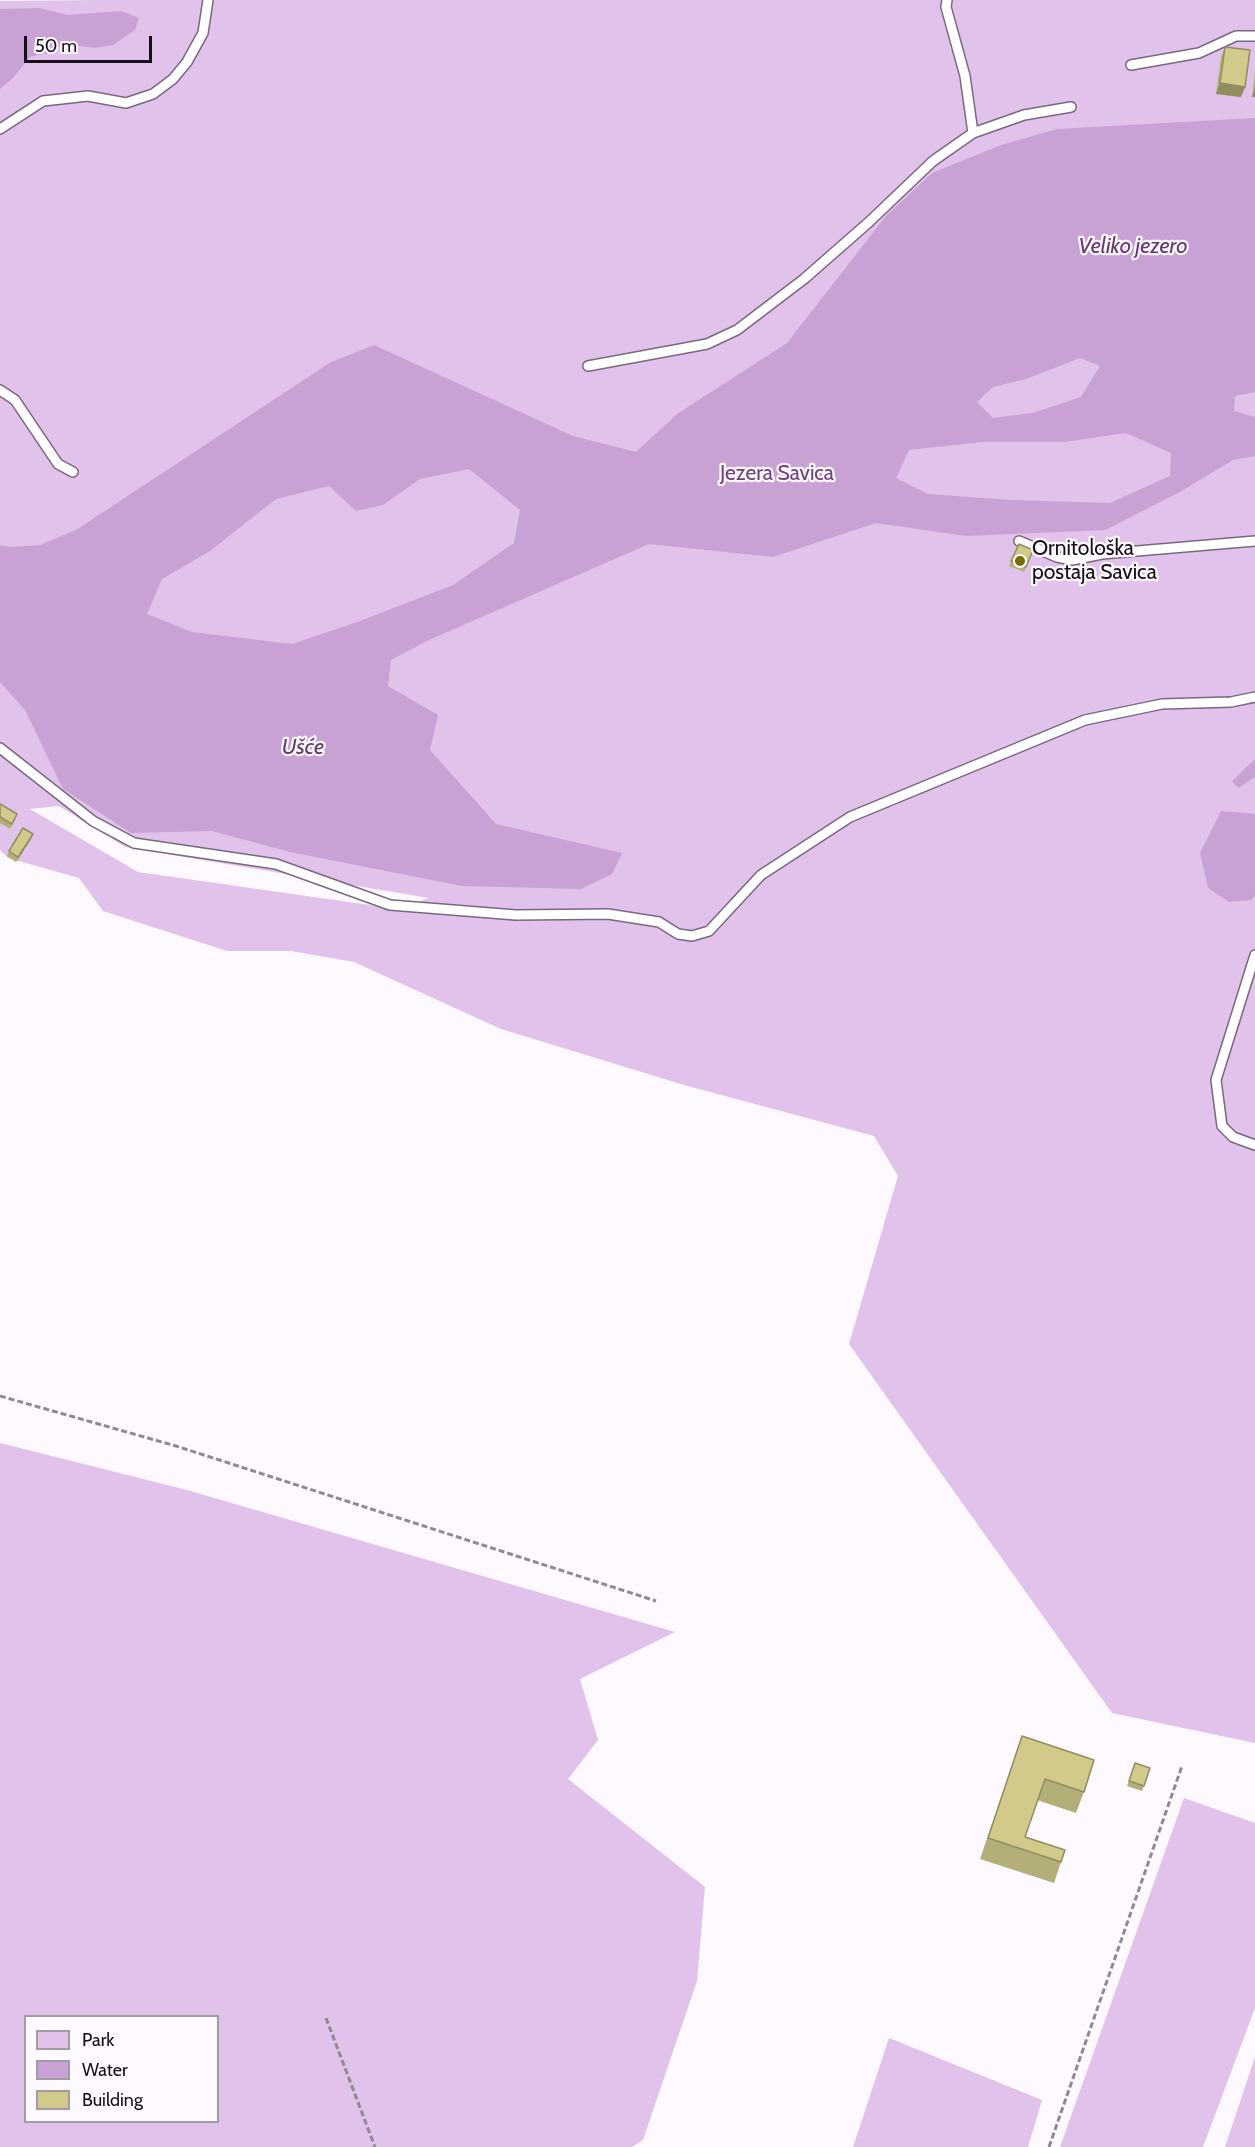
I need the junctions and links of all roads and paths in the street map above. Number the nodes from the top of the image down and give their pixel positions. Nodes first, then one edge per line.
1 (208, 0) edge
2 (947, 0) edge
3 (1255, 36) edge
4 (1131, 65) dead end
5 (1071, 107) dead end
6 (0, 129) edge
7 (973, 133) junction
8 (588, 366) dead end
9 (0, 390) edge
10 (74, 472) dead end
11 (1019, 541) dead end
12 (1255, 541) edge
13 (1255, 697) edge
14 (0, 748) edge
15 (1255, 955) edge
16 (1255, 1145) edge
17 (0, 1396) edge
18 (656, 1601) dead end
19 (1182, 1766) dead end
20 (326, 2018) dead end
21 (375, 2147) edge
22 (1049, 2147) edge

1 - 6 lane
2 - 7 lane
3 - 4 lane
5 - 7 lane
7 - 8 lane
9 - 10 lane
11 - 12 lane
13 - 14 lane
15 - 16 lane
17 - 18 path
19 - 22 path
20 - 21 path

